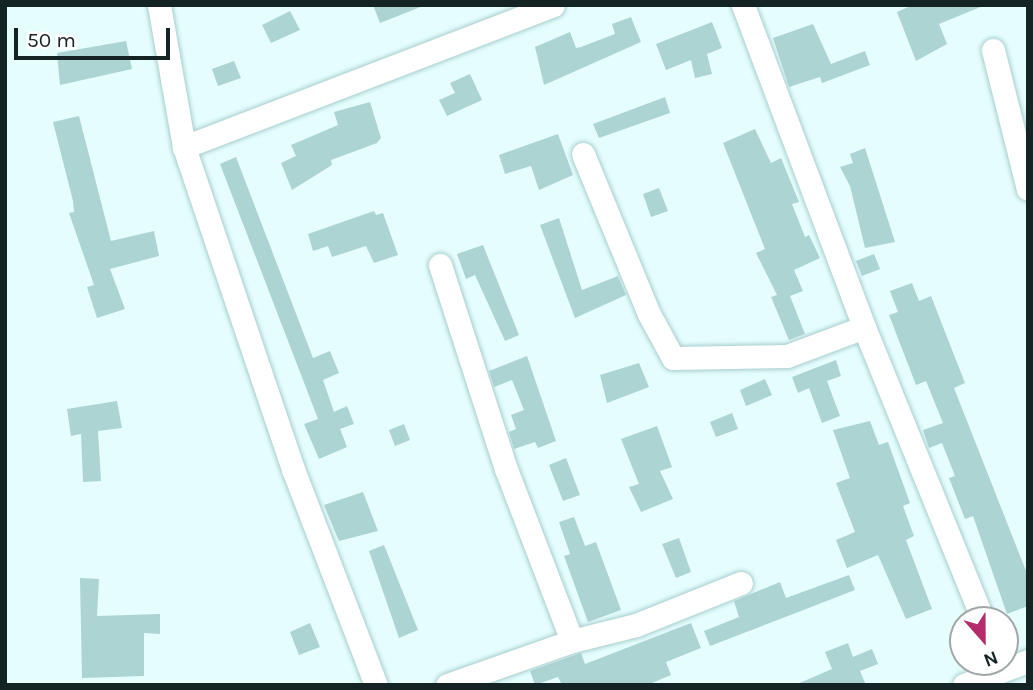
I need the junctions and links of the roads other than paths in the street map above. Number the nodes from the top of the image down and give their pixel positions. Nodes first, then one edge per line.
1 (159, 5) edge
2 (553, 5) edge
3 (743, 5) edge
4 (993, 50) dead end
5 (184, 148) junction
6 (583, 154) dead end
7 (1028, 188) edge
8 (440, 265) dead end
9 (864, 327) junction
10 (741, 583) dead end
11 (977, 606) edge
12 (572, 641) junction
13 (982, 676) edge
14 (376, 685) edge
15 (447, 685) edge
16 (964, 685) edge

1 - 5 street
2 - 5 street
3 - 9 street
4 - 7 street
5 - 14 street
6 - 9 street
8 - 12 street
9 - 11 street
10 - 12 street
12 - 15 street
13 - 16 street

